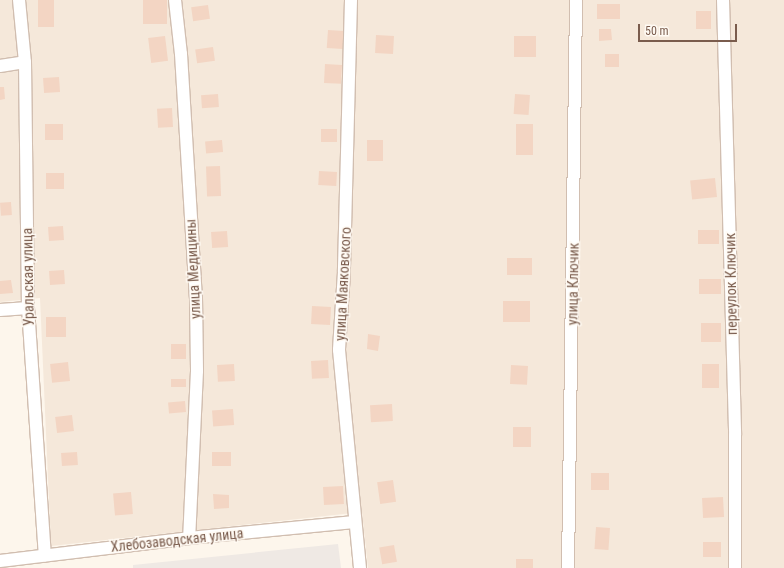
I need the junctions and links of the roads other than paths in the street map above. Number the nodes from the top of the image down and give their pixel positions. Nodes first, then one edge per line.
1 (19, 0) edge
2 (175, 0) edge
3 (351, 0) edge
4 (576, 0) edge
5 (723, 0) edge
6 (25, 62) junction
7 (0, 66) edge
8 (28, 308) junction
9 (0, 310) edge
10 (354, 522) junction
11 (189, 538) junction
12 (45, 555) junction
13 (0, 561) edge
14 (360, 568) edge
15 (568, 568) edge
16 (735, 568) edge

1 - 6 street, Уральская улица
2 - 11 street, улица Медицины
3 - 10 street, улица Маяковского
4 - 15 street, улица Ключик
5 - 16 street, переулок Ключик
6 - 7 street
6 - 8 street, Уральская улица
8 - 9 street
8 - 12 street, Уральская улица
10 - 11 street, Хлебозаводская улица
10 - 14 street, улица Маяковского
11 - 12 street, Хлебозаводская улица
12 - 13 street, Хлебозаводская улица

